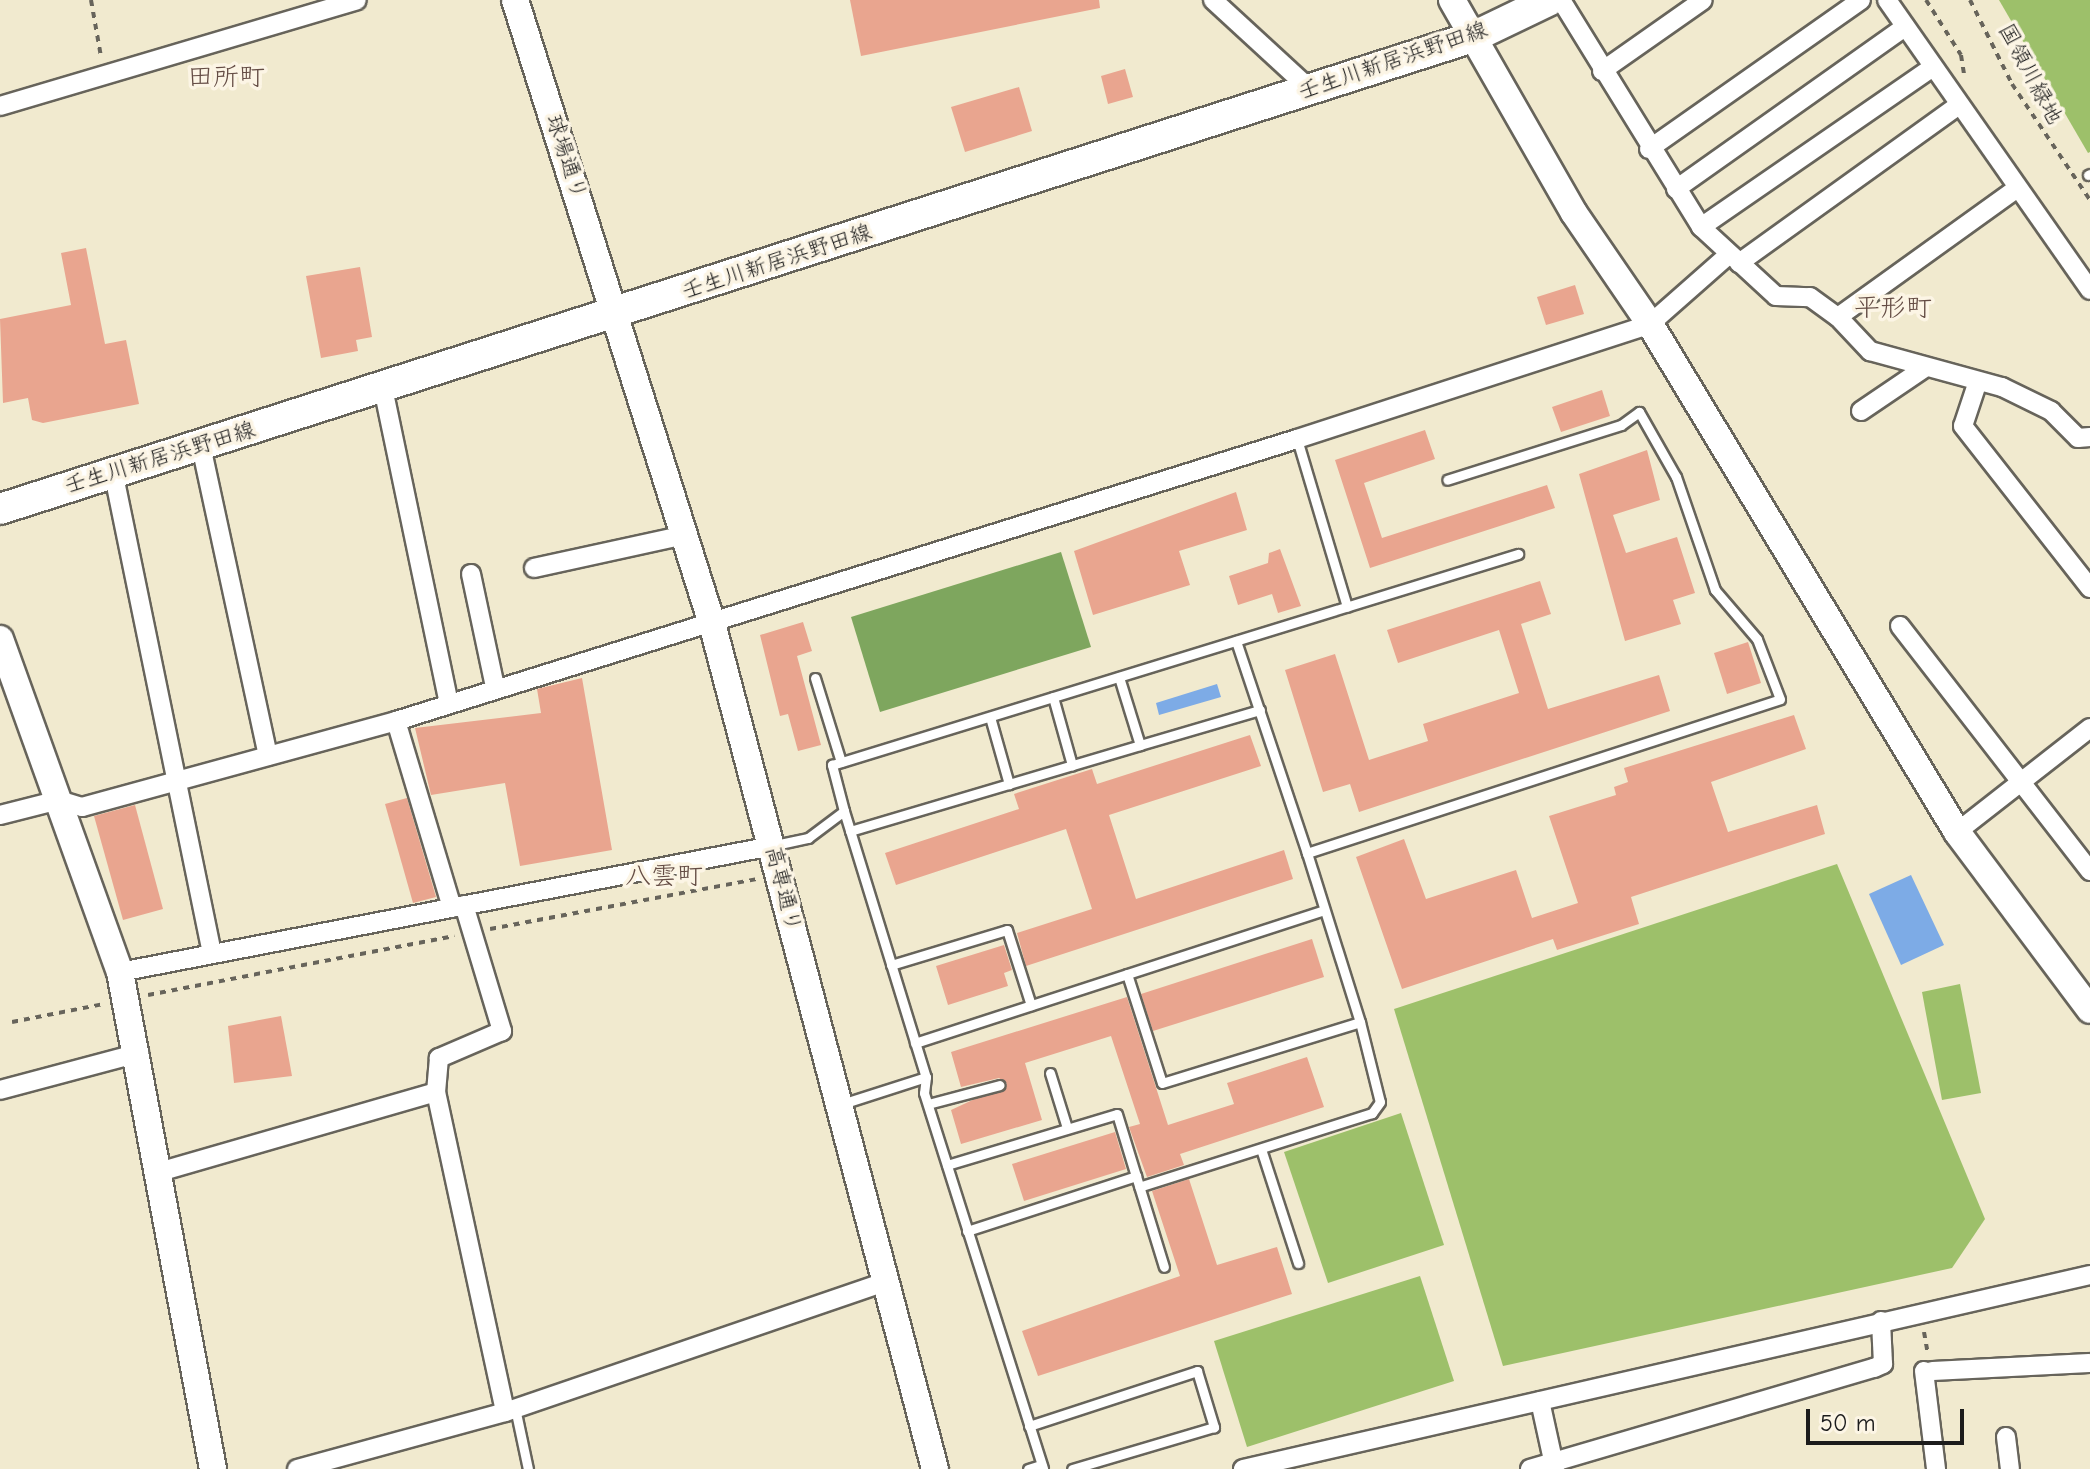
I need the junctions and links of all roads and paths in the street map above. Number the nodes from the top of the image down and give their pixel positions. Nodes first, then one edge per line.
1 (91, 0) edge
2 (357, 0) edge
3 (515, 0) edge
4 (1213, 0) edge
5 (1452, 0) edge
6 (1703, 0) edge
7 (1861, 0) edge
8 (1887, 0) edge
9 (1926, 0) edge
10 (1970, 0) edge
11 (1549, 1) edge
12 (1905, 27) junction
13 (1473, 37) junction
14 (1933, 67) junction
15 (1602, 71) junction
16 (104, 75) junction
17 (1311, 90) junction
18 (1963, 97) junction
19 (0, 106) edge
20 (1649, 149) junction
21 (1676, 189) junction
22 (2015, 190) junction
23 (2090, 200) edge
24 (1701, 227) junction
25 (1733, 260) junction
26 (2090, 290) edge
27 (616, 313) junction
28 (1838, 317) junction
29 (1650, 324) junction
30 (1926, 367) junction
31 (1977, 384) junction
32 (383, 388) junction
33 (1861, 411) dead end
34 (2090, 437) edge
35 (1297, 439) junction
36 (201, 446) junction
37 (113, 471) junction
38 (1447, 480) dead end
39 (0, 509) edge
40 (685, 535) junction
41 (1518, 554) dead end
42 (534, 568) dead end
43 (471, 574) dead end
44 (2090, 588) edge
45 (1347, 607) junction
46 (1900, 626) dead end
47 (713, 627) junction
48 (0, 639) edge
49 (1236, 641) junction
50 (1119, 677) junction
51 (815, 678) dead end
52 (495, 687) junction
53 (1053, 697) junction
54 (448, 700) junction
55 (1260, 710) junction
56 (990, 717) junction
57 (396, 721) junction
58 (2090, 728) edge
59 (1140, 745) junction
60 (268, 756) junction
61 (841, 762) junction
62 (1072, 765) junction
63 (179, 780) junction
64 (2022, 782) junction
65 (1009, 784) junction
66 (59, 800) junction
67 (844, 811) junction
68 (0, 815) edge
69 (850, 831) junction
70 (1957, 832) junction
71 (772, 846) junction
72 (1307, 853) junction
73 (2090, 871) edge
74 (458, 906) junction
75 (1324, 910) junction
76 (212, 954) junction
77 (891, 965) junction
78 (120, 972) junction
79 (1127, 974) junction
80 (127, 999) junction
81 (1031, 1005) junction
82 (2090, 1010) edge
83 (12, 1022) dead end
84 (1360, 1022) junction
85 (915, 1043) junction
86 (139, 1053) junction
87 (1050, 1073) dead end
88 (926, 1077) junction
89 (1000, 1085) dead end
90 (0, 1090) edge
91 (436, 1092) junction
92 (840, 1104) junction
93 (928, 1104) junction
94 (1067, 1128) junction
95 (1261, 1149) junction
96 (947, 1165) junction
97 (159, 1172) junction
98 (1136, 1176) junction
99 (1139, 1187) junction
100 (967, 1231) junction
101 (1298, 1263) dead end
102 (1164, 1267) dead end
103 (2090, 1275) edge
104 (888, 1281) junction
105 (1881, 1321) junction
106 (2090, 1363) edge
107 (1540, 1401) junction
108 (510, 1410) junction
109 (1029, 1426) junction
110 (2006, 1437) dead end
111 (1554, 1465) edge
112 (1042, 1467) edge
113 (213, 1469) edge
114 (297, 1469) edge
115 (528, 1469) edge
116 (935, 1469) edge
117 (1028, 1469) edge
118 (1072, 1469) edge
119 (1243, 1469) edge
120 (1530, 1469) edge
121 (1936, 1469) edge
122 (2010, 1469) edge

1 - 16 path
2 - 16 street
3 - 27 street, 球場通り
4 - 17 street
5 - 13 street
6 - 15 street
7 - 20 street
8 - 12 street
9 - 18 path
10 - 23 path, 国領川緑地
11 - 13 main road, 壬生川新居浜野田線
11 - 15 street
12 - 14 street
12 - 21 street
13 - 17 main road, 壬生川新居浜野田線
13 - 29 street
14 - 18 street
14 - 24 street
15 - 20 street
16 - 19 street
17 - 27 main road, 壬生川新居浜野田線
18 - 22 street
18 - 25 street
20 - 21 street
21 - 24 street
22 - 26 street
22 - 28 street
24 - 25 street
25 - 28 street
25 - 29 street
27 - 32 main road, 壬生川新居浜野田線
27 - 40 street, 高専通り
28 - 30 street
29 - 35 street
29 - 70 street
30 - 31 street
30 - 33 street
31 - 34 street
31 - 44 street
32 - 36 main road, 壬生川新居浜野田線
32 - 54 street
35 - 45 lane
35 - 47 street
36 - 37 main road, 壬生川新居浜野田線
36 - 60 street
37 - 39 main road, 壬生川新居浜野田線
37 - 63 street
38 - 72 lane
40 - 42 street
40 - 47 street, 高専通り
41 - 45 lane
43 - 52 street
45 - 49 lane
46 - 64 street
47 - 52 street
47 - 71 street, 高専通り
48 - 66 street
49 - 50 lane
49 - 55 lane
50 - 53 lane
50 - 59 lane
51 - 61 lane
52 - 54 street
53 - 56 lane
53 - 62 lane
54 - 57 street
55 - 59 lane
55 - 72 lane
56 - 61 lane
56 - 65 lane
57 - 60 street
57 - 74 street
58 - 64 street
59 - 62 lane
60 - 63 street
61 - 67 lane
62 - 65 lane
63 - 66 street
63 - 76 street
64 - 70 street
64 - 73 street
65 - 69 lane
66 - 68 street
66 - 78 street
67 - 69 lane
67 - 71 lane
69 - 77 lane
70 - 82 street
71 - 74 street
71 - 92 street, 高専通り
72 - 75 lane
74 - 76 street
74 - 91 street
75 - 79 lane
75 - 84 lane
76 - 78 street
77 - 81 lane
77 - 85 lane
78 - 80 street
79 - 81 lane
79 - 84 lane
80 - 83 path
80 - 86 street
81 - 85 lane
84 - 95 lane
85 - 88 lane
86 - 90 street
86 - 97 street
87 - 94 lane
88 - 92 lane
88 - 93 lane
89 - 93 lane
91 - 97 street
91 - 108 street
92 - 104 street, 高専通り
93 - 96 lane
94 - 96 lane
94 - 98 lane
95 - 99 lane
95 - 101 lane
96 - 100 lane
97 - 113 street
98 - 99 lane
98 - 100 lane
99 - 102 lane
100 - 109 lane
103 - 105 street
104 - 108 street
104 - 116 street, 高専通り
105 - 107 street
105 - 111 street
106 - 121 street
107 - 111 street
107 - 119 street
108 - 114 street
108 - 115 lane
109 - 112 lane
109 - 118 lane
110 - 122 street
111 - 120 street
112 - 117 lane

